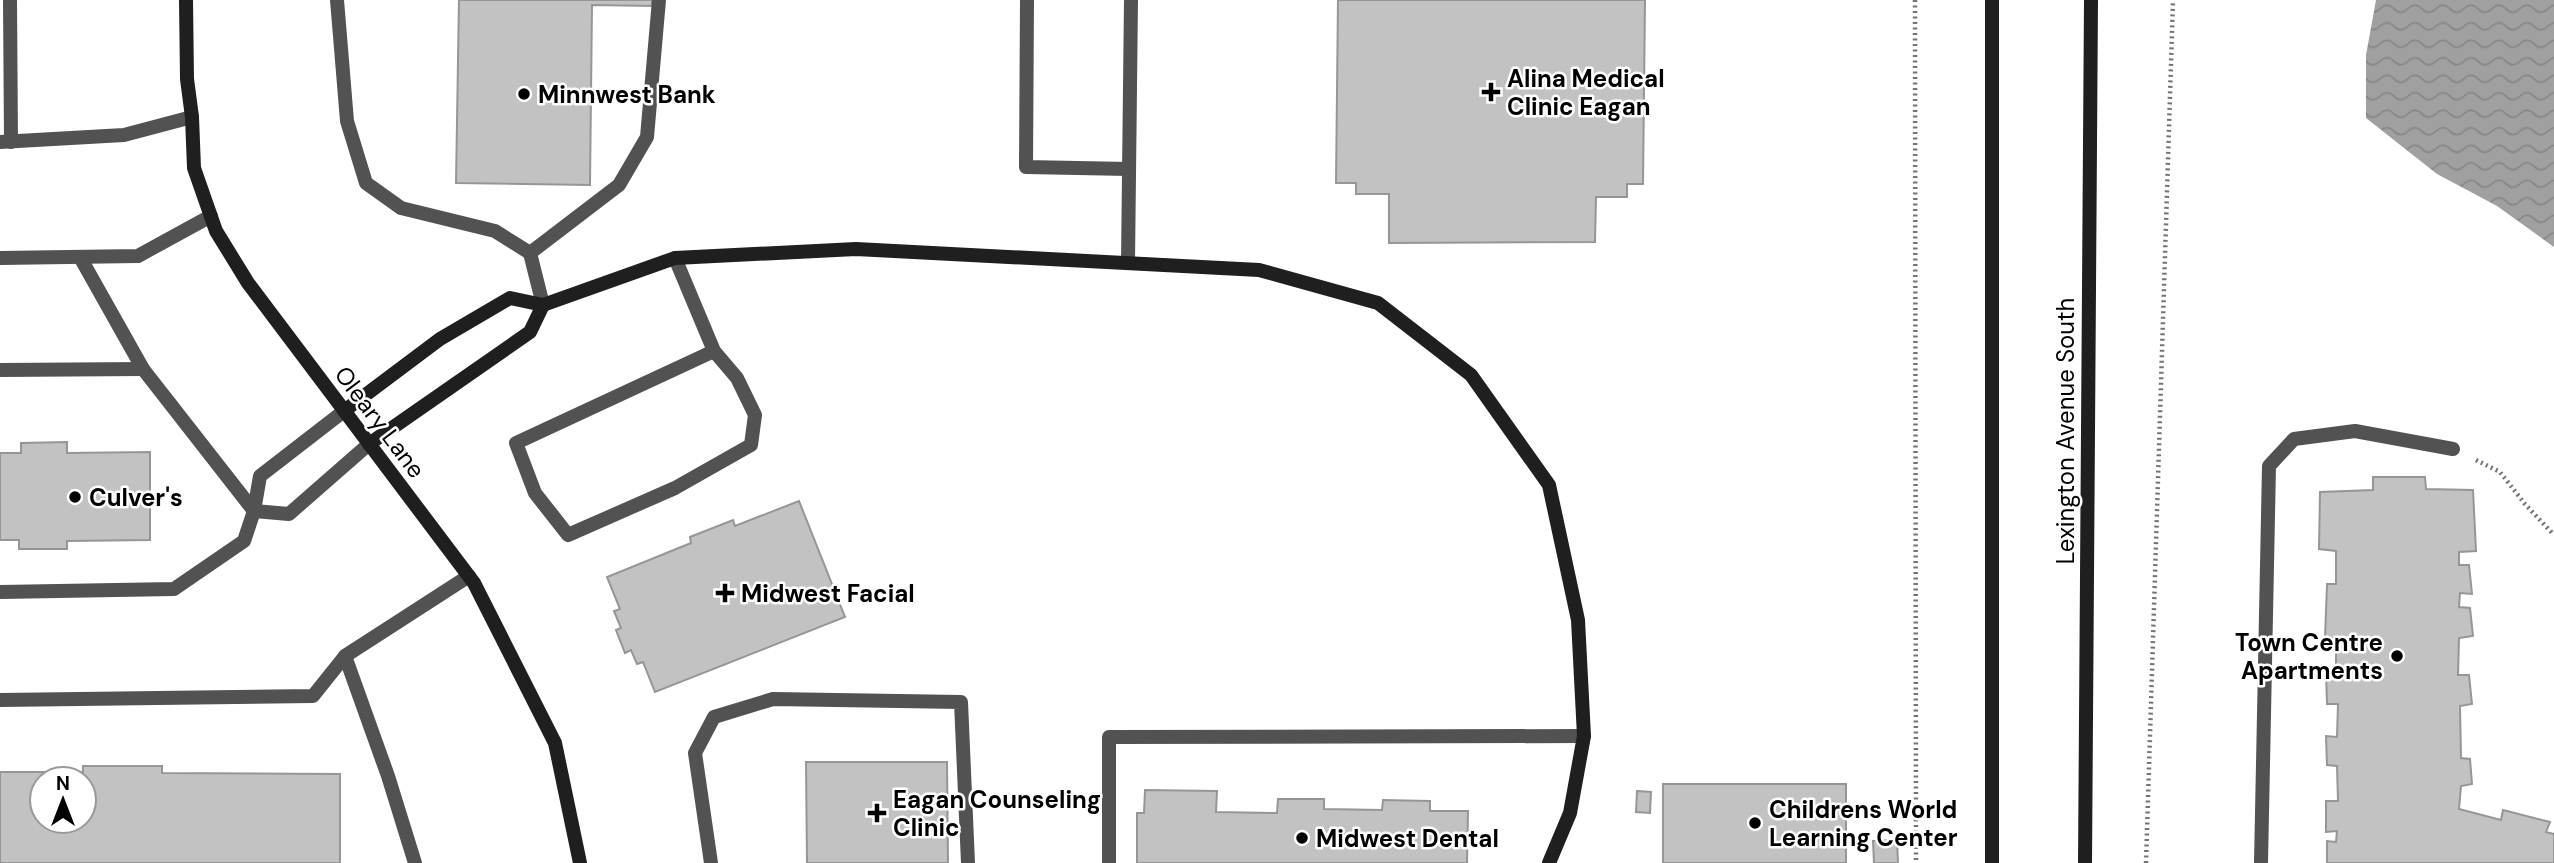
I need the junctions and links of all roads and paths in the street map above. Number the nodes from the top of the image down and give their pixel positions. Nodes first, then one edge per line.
1 (10, 0) edge
2 (186, 0) edge
3 (337, 0) edge
4 (659, 0) edge
5 (1027, 0) edge
6 (1131, 0) edge
7 (1915, 0) edge
8 (1992, 0) edge
9 (2091, 0) edge
10 (2174, 0) edge
11 (5, 22) edge
12 (192, 117) junction
13 (6, 142) edge
14 (1129, 169) junction
15 (211, 216) junction
16 (530, 253) junction
17 (80, 257) junction
18 (0, 258) edge
19 (675, 258) junction
20 (1128, 262) junction
21 (543, 305) junction
22 (715, 351) junction
23 (143, 369) junction
24 (0, 370) edge
25 (344, 411) junction
26 (369, 444) junction
27 (2453, 449) joint
28 (254, 511) junction
29 (2554, 535) edge
30 (469, 576) junction
31 (0, 592) edge
32 (345, 656) junction
33 (0, 700) edge
34 (1584, 736) junction
35 (415, 863) edge
36 (580, 863) edge
37 (711, 863) edge
38 (968, 863) edge
39 (1108, 863) edge
40 (1549, 863) edge
41 (1916, 863) edge
42 (1992, 863) edge
43 (2085, 863) edge
44 (2146, 863) edge
45 (2261, 863) edge

1 - 11 lane
2 - 12 street, Oleary Lane
3 - 16 lane
4 - 16 lane
5 - 14 lane
6 - 14 lane
7 - 41 path
8 - 42 street
9 - 43 street, Lexington Avenue South
10 - 44 path
11 - 13 lane
12 - 13 lane
12 - 15 street, Oleary Lane
14 - 20 lane
15 - 17 lane
15 - 25 street, Oleary Lane
16 - 21 lane
17 - 18 lane
17 - 23 lane
19 - 20 street
19 - 21 street
19 - 22 lane
20 - 34 street
21 - 25 street
21 - 26 street
22 - 22 lane
23 - 24 lane
23 - 28 lane
25 - 26 street, Oleary Lane
25 - 28 lane
26 - 28 lane
26 - 30 street, Oleary Lane
27 - 29 path
27 - 45 lane
28 - 31 lane
30 - 32 lane
30 - 36 street, Oleary Lane
32 - 33 lane
32 - 35 lane
34 - 39 lane
34 - 40 street
37 - 38 lane

